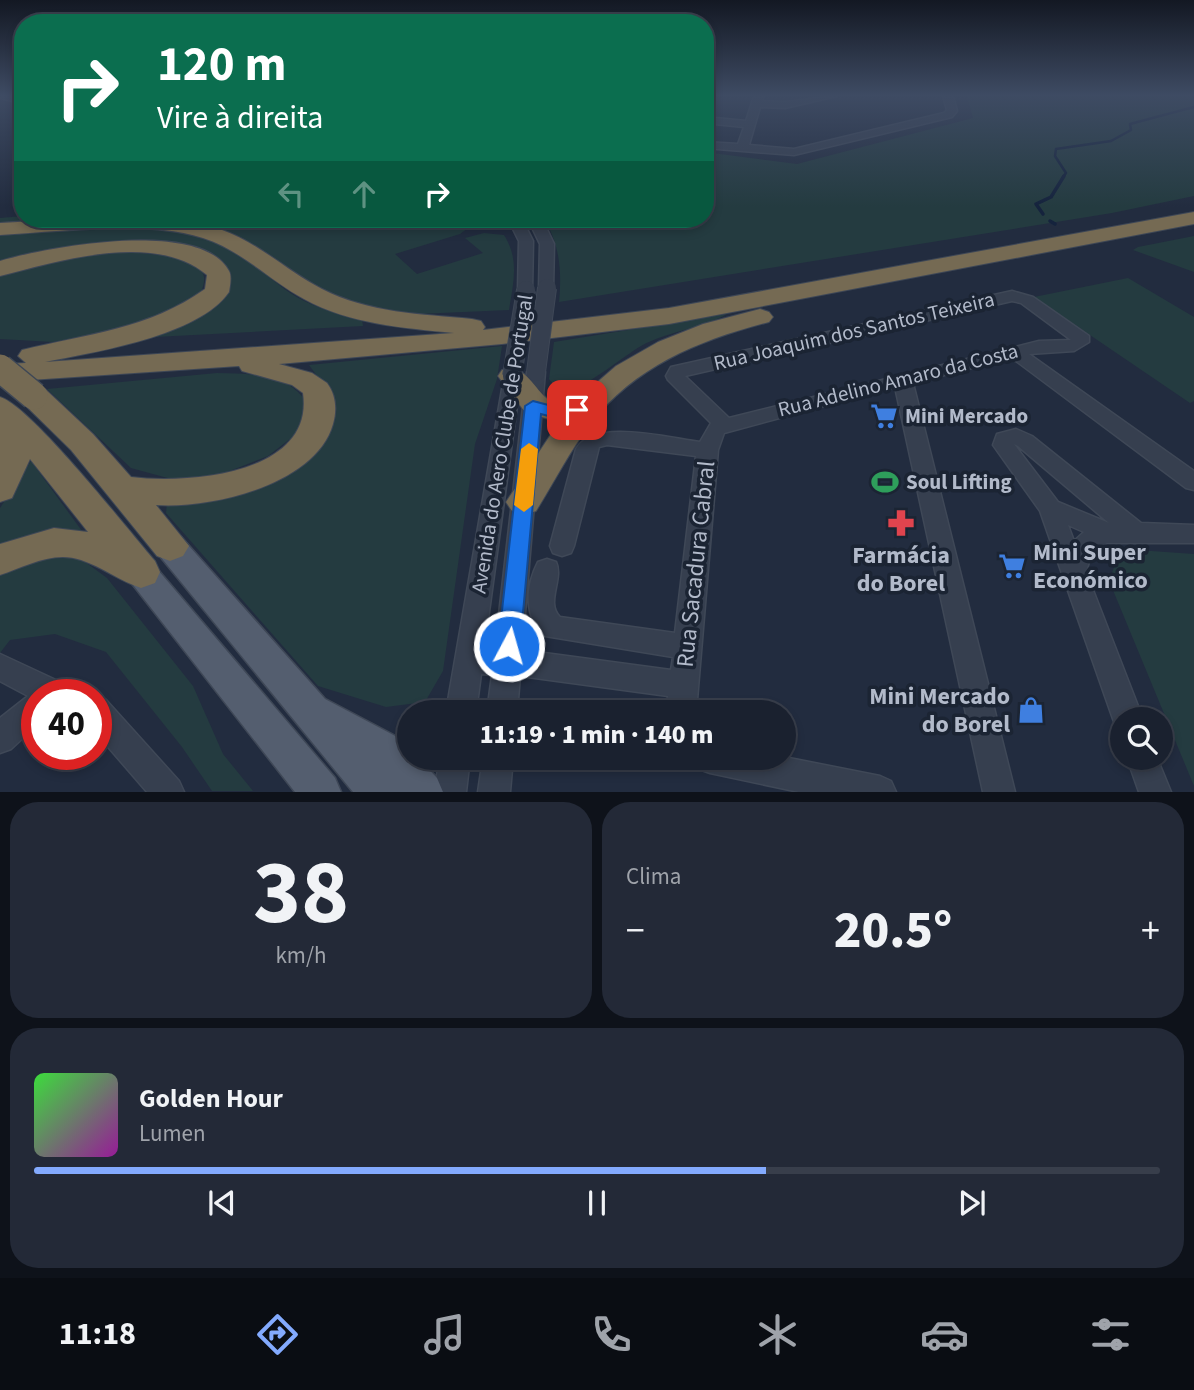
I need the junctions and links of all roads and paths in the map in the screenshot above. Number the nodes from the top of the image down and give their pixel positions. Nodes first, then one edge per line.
1 (747, 133) edge
2 (874, 133) edge
3 (714, 146) edge
4 (742, 148) junction
5 (1194, 207) edge
6 (1194, 218) edge
7 (37, 228) edge
8 (182, 228) edge
9 (520, 228) edge
10 (539, 228) edge
11 (0, 229) edge
12 (1031, 250) junction
13 (0, 269) edge
14 (472, 327) junction
15 (1074, 346) joint
16 (1004, 354) junction
17 (228, 359) junction
18 (6, 364) edge
19 (524, 374) junction
20 (903, 379) junction
21 (590, 405) junction
22 (533, 406) junction
23 (0, 409) edge
24 (723, 424) junction
25 (707, 450) junction
26 (1194, 482) edge
27 (121, 488) junction
28 (0, 489) edge
29 (524, 502) junction
30 (1050, 508) junction
31 (1121, 532) junction
32 (1194, 534) edge
33 (562, 545) dead end
34 (170, 546) joint
35 (0, 560) edge
36 (547, 569) dead end
37 (141, 572) junction
38 (1073, 575) junction
39 (688, 648) junction
40 (469, 661) junction
41 (508, 661) junction
42 (0, 667) edge
43 (21, 679) edge
44 (463, 700) edge
45 (503, 700) edge
46 (674, 700) edge
47 (682, 700) edge
48 (1123, 707) edge
49 (307, 708) junction
50 (21, 722) edge
51 (112, 728) edge
52 (0, 738) edge
53 (397, 748) edge
54 (410, 770) edge
55 (453, 770) edge
56 (497, 770) edge
57 (770, 770) edge
58 (1147, 770) edge
59 (317, 788) edge
60 (168, 792) edge
61 (380, 792) edge
62 (423, 792) edge
63 (450, 792) edge
64 (494, 792) edge
65 (880, 792) edge
66 (999, 792) edge
67 (1155, 792) edge

1 - 4 street
2 - 4 street
3 - 4 street
5 - 14 highway
6 - 12 highway
7 - 11 highway
8 - 14 highway
9 - 19 street, Avenida do Aero Clube de Portugal, bridge
10 - 19 street, Avenida do Aero Clube de Portugal, bridge
12 - 17 highway
12 - 21 highway
13 - 18 highway
14 - 18 highway
15 - 16 street, Rua Adelino Amaro da Costa
15 - 24 street, Rua Joaquim dos Santos Teixeira
16 - 20 street, Rua Adelino Amaro da Costa
16 - 26 street
17 - 18 highway
17 - 27 highway
18 - 27 highway, bridge
19 - 22 highway
19 - 40 street, Avenida do Aero Clube de Portugal
20 - 24 street, Rua Adelino Amaro da Costa
20 - 66 street
21 - 22 highway
21 - 29 highway
22 - 29 street, Avenida do Aero Clube de Portugal
23 - 28 highway
23 - 37 highway
24 - 25 street, Rua Sacadura Cabral
25 - 33 street
25 - 39 street, Rua Sacadura Cabral
27 - 34 highway
29 - 41 street, Avenida do Aero Clube de Portugal
30 - 31 street
30 - 31 street
30 - 38 street
31 - 32 street
31 - 38 street
34 - 49 main road
35 - 37 highway
36 - 39 street
37 - 59 main road
38 - 48 street
39 - 47 street, Rua Sacadura Cabral
40 - 41 street
40 - 44 street, Avenida do Aero Clube de Portugal
41 - 45 street, Avenida do Aero Clube de Portugal
41 - 46 street
42 - 43 street
49 - 53 main road
49 - 61 main road
50 - 52 street
51 - 60 street
54 - 62 main road
55 - 63 street
56 - 64 street
57 - 65 street
58 - 67 street

